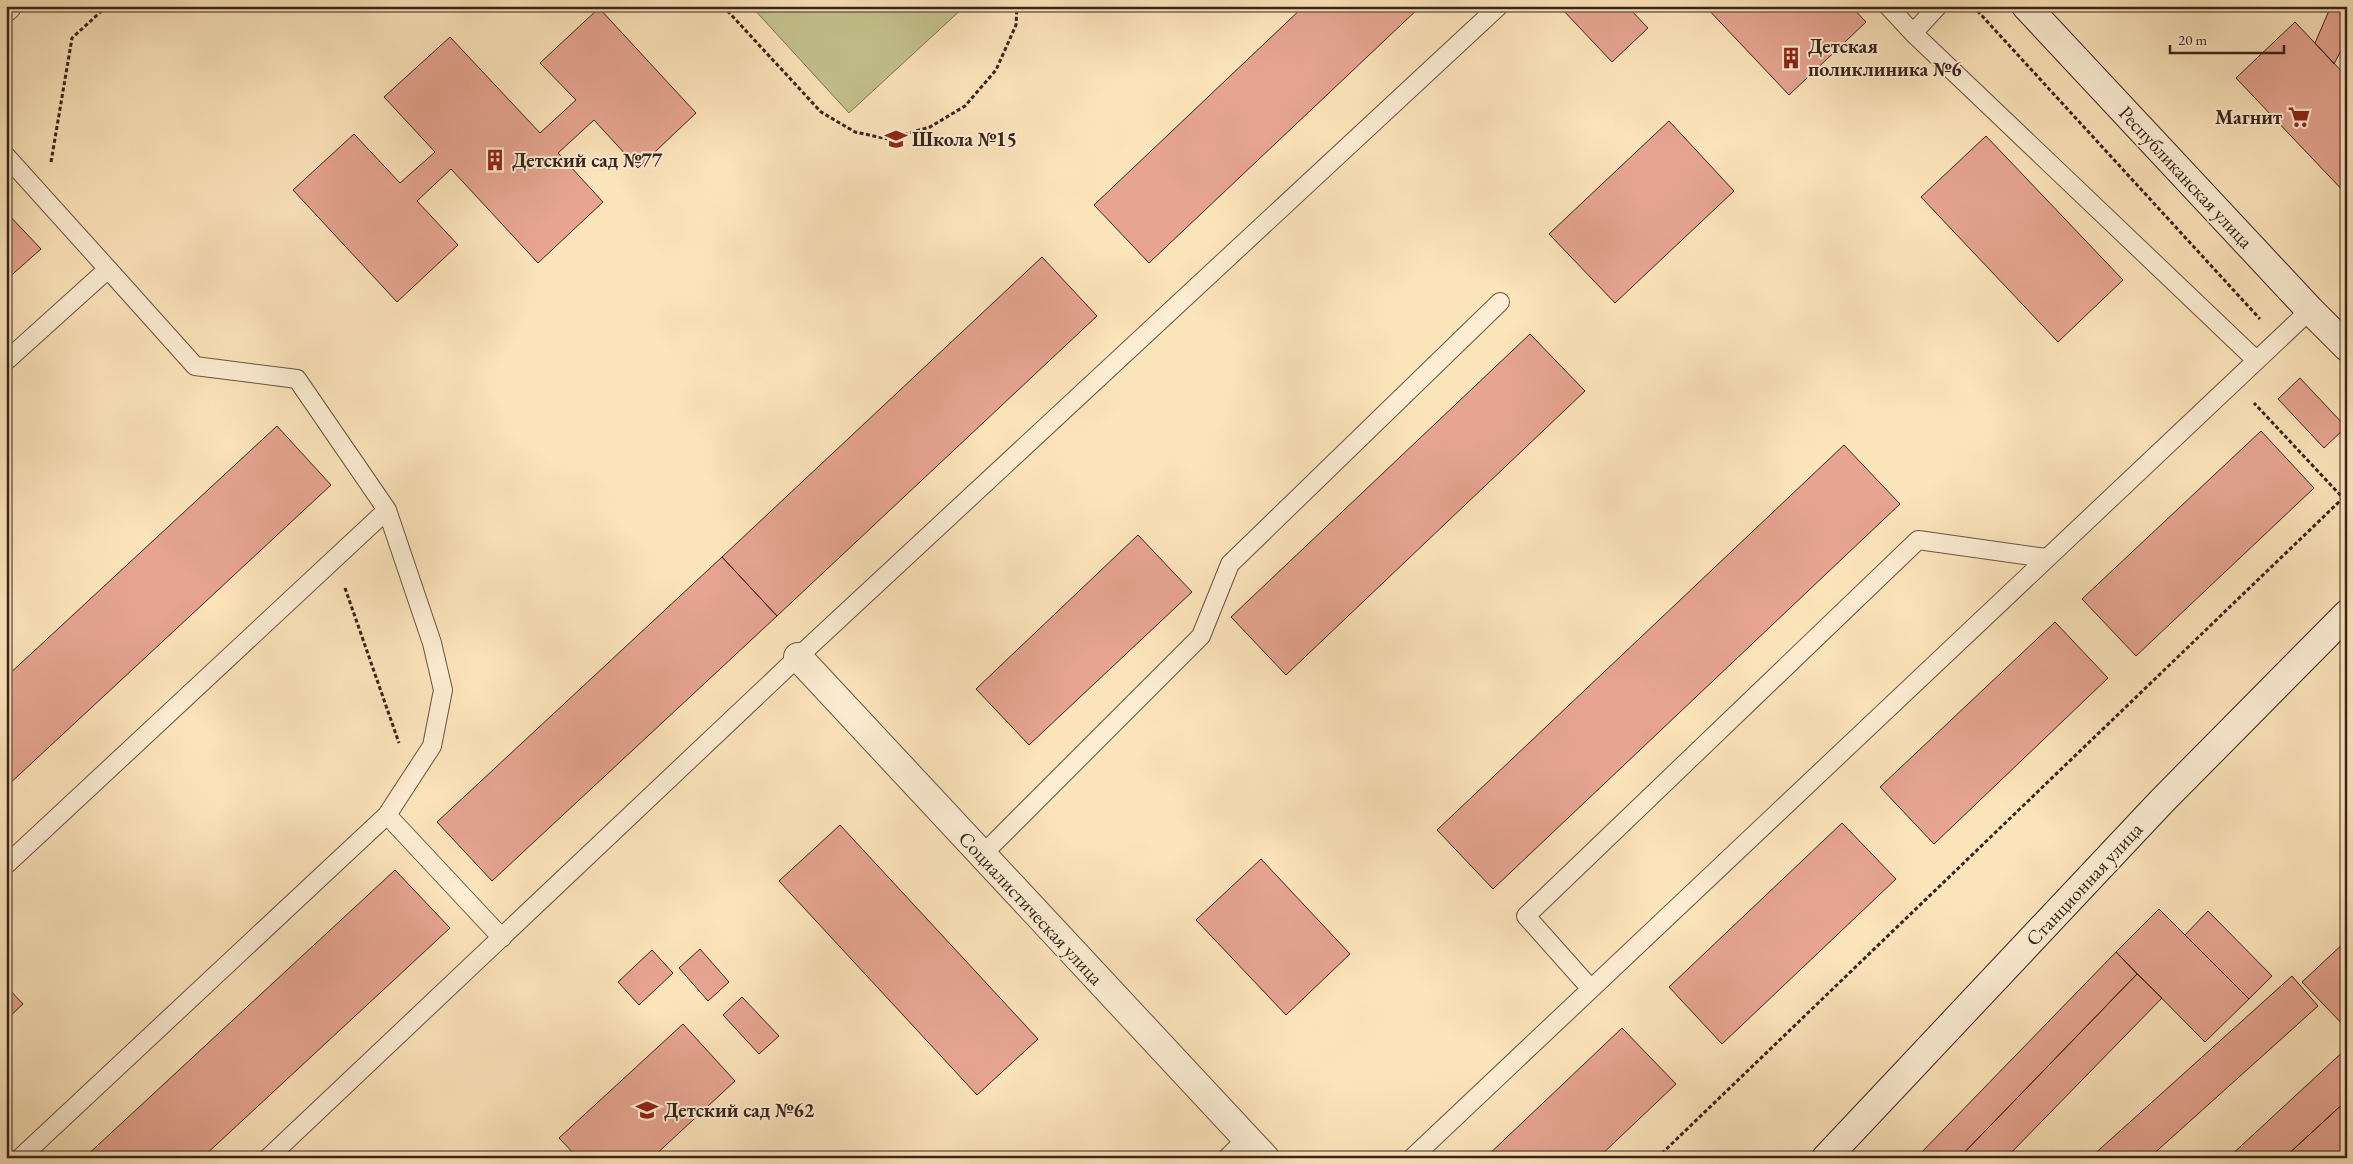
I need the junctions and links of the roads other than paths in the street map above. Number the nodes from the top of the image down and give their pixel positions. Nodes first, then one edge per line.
1 (1499, 6) edge
2 (1888, 6) edge
3 (1938, 6) edge
4 (2026, 6) edge
5 (1912, 33) junction
6 (6, 156) edge
7 (108, 269) junction
8 (1500, 302) dead end
9 (2310, 310) junction
10 (2347, 347) edge
11 (2256, 360) junction
12 (6, 361) edge
13 (386, 510) junction
14 (2046, 558) junction
15 (2347, 614) edge
16 (798, 657) junction
17 (387, 815) junction
18 (981, 856) junction
19 (6, 865) edge
20 (502, 938) junction
21 (1591, 989) junction
22 (1247, 1138) junction
23 (280, 1154) edge
24 (20, 1158) edge
25 (1227, 1158) edge
26 (1265, 1158) edge
27 (1412, 1158) edge
28 (1826, 1158) edge

1 - 16 lane
2 - 5 lane
3 - 5 lane
4 - 9 main road, Республиканская улица
5 - 11 lane
6 - 7 lane
7 - 12 lane
7 - 13 lane
8 - 18 lane
9 - 10 main road, Республиканская улица
9 - 11 lane
11 - 14 lane
13 - 17 lane
13 - 19 lane
14 - 21 lane
14 - 21 lane
15 - 28 main road, Станционная улица
16 - 18 main road, Социалистическая улица
16 - 20 lane
17 - 20 lane
17 - 24 lane
18 - 22 main road, Социалистическая улица
20 - 23 lane
21 - 27 lane
22 - 25 lane
22 - 26 main road, Социалистическая улица

